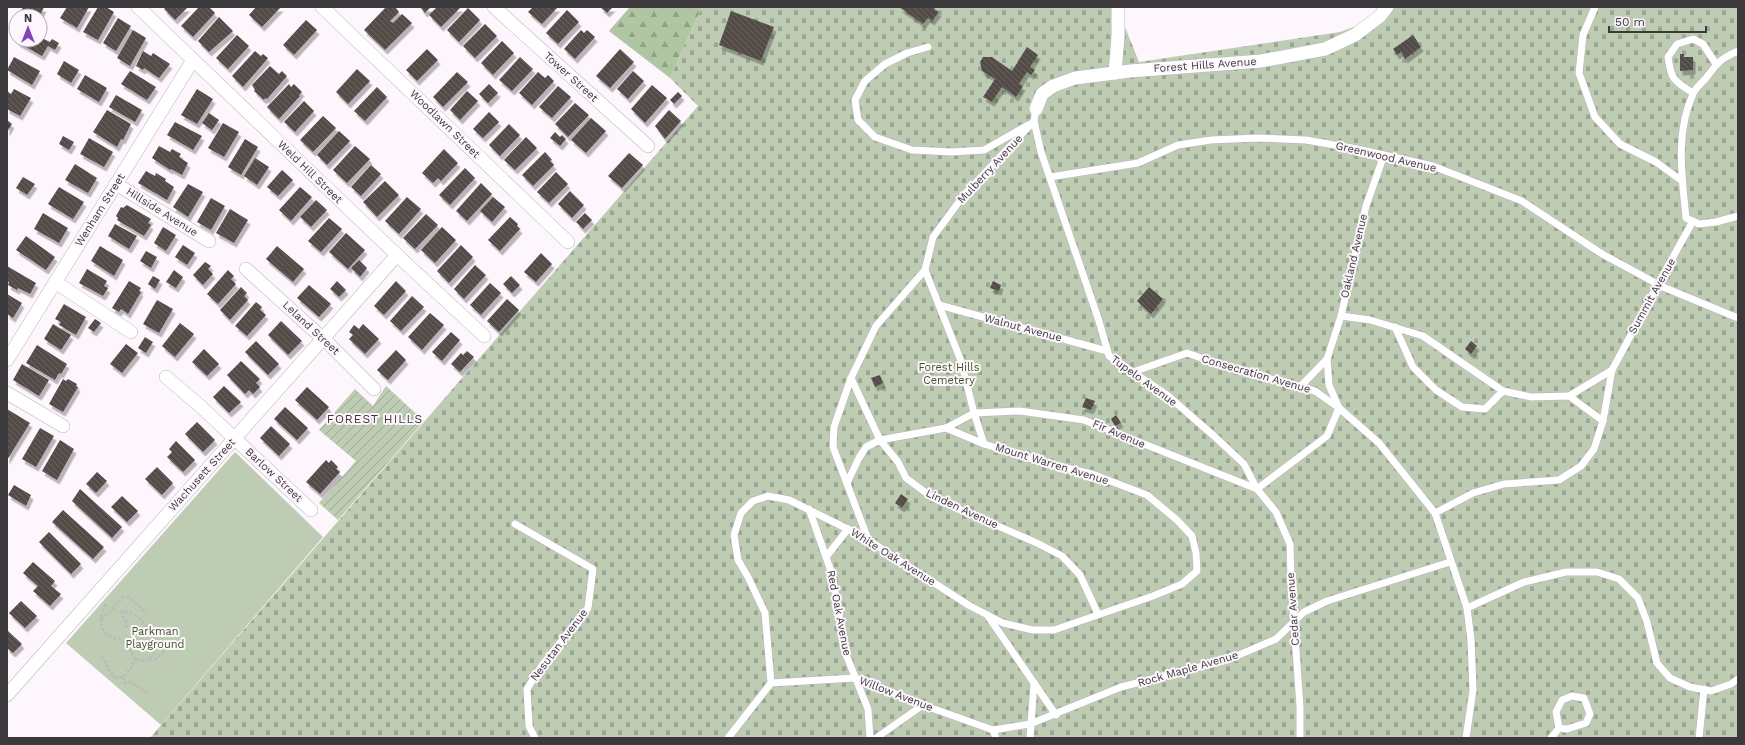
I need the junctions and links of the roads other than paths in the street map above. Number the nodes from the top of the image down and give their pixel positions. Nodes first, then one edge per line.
1 (138, 7) edge
2 (322, 7) edge
3 (494, 7) edge
4 (1118, 7) edge
5 (1387, 7) edge
6 (1595, 7) edge
7 (928, 48) dead end
8 (1738, 51) edge
9 (193, 60) junction
10 (1716, 64) junction
11 (1115, 73) junction
12 (1693, 93) junction
13 (1035, 115) junction
14 (648, 146) dead end
15 (1384, 155) junction
16 (1050, 177) junction
17 (1682, 181) junction
18 (116, 184) junction
19 (1738, 216) edge
20 (1693, 221) junction
21 (209, 241) dead end
22 (568, 242) dead end
23 (397, 255) junction
24 (246, 269) dead end
25 (925, 270) junction
26 (55, 282) junction
27 (939, 305) junction
28 (1341, 316) junction
29 (1738, 318) edge
30 (1394, 327) junction
31 (131, 332) dead end
32 (484, 336) dead end
33 (323, 339) junction
34 (1108, 351) junction
35 (1327, 359) junction
36 (7, 360) edge
37 (1612, 370) junction
38 (1132, 372) junction
39 (166, 377) dead end
40 (851, 378) junction
41 (1300, 387) junction
42 (374, 389) dead end
43 (1503, 391) junction
44 (7, 392) edge
45 (1569, 396) junction
46 (1340, 408) junction
47 (974, 413) junction
48 (1603, 421) junction
49 (62, 426) dead end
50 (946, 428) junction
51 (234, 438) junction
52 (880, 440) junction
53 (984, 444) junction
54 (847, 483) junction
55 (1257, 489) junction
56 (809, 509) junction
57 (311, 510) dead end
58 (1435, 513) junction
59 (516, 524) dead end
60 (848, 529) junction
61 (868, 539) junction
62 (826, 557) junction
63 (1450, 562) junction
64 (1466, 608) junction
65 (1098, 614) junction
66 (987, 615) junction
67 (1294, 621) junction
68 (1033, 630) joint
69 (855, 678) junction
70 (1738, 679) edge
71 (771, 683) junction
72 (1034, 683) junction
73 (1704, 689) junction
74 (7, 695) edge
75 (923, 705) junction
76 (1056, 715) junction
77 (1030, 724) junction
78 (1559, 728) junction
79 (993, 730) junction
80 (1468, 736) edge
81 (535, 738) edge
82 (728, 738) edge
83 (870, 738) edge
84 (876, 738) edge
85 (996, 738) edge
86 (1030, 738) edge
87 (1300, 738) edge
88 (1551, 738) edge
89 (1699, 738) edge

1 - 9 street, Weld Hill Street
2 - 22 street, Woodlawn Street
3 - 14 street, Tower Street
4 - 11 street
5 - 11 street, Forest Hills Avenue
6 - 17 lane
7 - 13 lane
8 - 10 lane
9 - 18 street, Wenham Street
9 - 23 street, Weld Hill Street
10 - 12 lane
10 - 12 lane
11 - 13 street, Forest Hills Avenue
12 - 17 lane
13 - 16 lane, Tupelo Avenue
13 - 25 lane, Mulberry Avenue
15 - 16 lane, Greenwood Avenue
15 - 28 lane, Oakland Avenue
15 - 29 lane, Greenwood Avenue
16 - 34 lane, Tupelo Avenue
17 - 20 lane
18 - 21 street, Hillside Avenue
18 - 26 street, Wenham Street
19 - 20 lane
20 - 37 lane, Summit Avenue, bridge
23 - 32 street, Weld Hill Street
23 - 33 street, Wachusett Street
24 - 33 street, Leland Street
25 - 27 lane, Mount Warren Avenue
25 - 40 lane, Mulberry Avenue
26 - 31 street
26 - 36 street, Wenham Street
27 - 34 lane, Walnut Avenue
27 - 47 lane, Mount Warren Avenue
28 - 30 lane
28 - 35 lane, Oakland Avenue
30 - 43 lane
30 - 43 lane
33 - 42 street, Leland Street
33 - 51 street, Wachusett Street
34 - 38 lane, Tupelo Avenue
35 - 41 lane, Oakland Avenue
35 - 46 lane, Oakland Avenue
37 - 45 lane
37 - 48 lane, Summit Avenue
38 - 41 lane, Consecration Avenue
38 - 55 lane, Tupelo Avenue
39 - 51 street, Barlow Street
40 - 52 lane, Linden Avenue
40 - 54 lane, Mulberry Avenue
41 - 46 lane, Consecration Avenue
43 - 45 lane
44 - 49 street
45 - 48 lane
46 - 55 lane
46 - 58 lane, Consecration Avenue
47 - 50 lane
47 - 53 lane, Mount Warren Avenue
47 - 55 lane, Fir Avenue
48 - 58 lane, Summit Avenue
50 - 52 lane
50 - 53 lane
51 - 57 street, Barlow Street
51 - 74 street, Wachusett Street
52 - 54 lane
52 - 65 lane, Linden Avenue
53 - 65 lane, Mount Warren Avenue
54 - 61 lane, Mulberry Avenue
55 - 67 lane, Cedar Avenue
56 - 60 lane, White Oak Avenue
56 - 62 lane, Red Oak Avenue
56 - 71 lane, White Oak Avenue
58 - 63 lane, Consecration Avenue
59 - 81 lane, Nesutan Avenue
60 - 61 lane, White Oak Avenue
60 - 62 lane, Red Oak Avenue
61 - 66 lane, White Oak Avenue
62 - 69 lane, Red Oak Avenue
63 - 64 lane, Consecration Avenue
63 - 67 lane, Rock Maple Avenue
64 - 73 lane
64 - 80 lane, Consecration Avenue
65 - 68 lane, Mount Warren Avenue
66 - 68 lane, White Oak Avenue
66 - 72 lane, White Oak Avenue
67 - 76 lane, Rock Maple Avenue
67 - 87 lane, Cedar Avenue
69 - 71 lane, Willow Avenue
69 - 75 lane, Willow Avenue
69 - 83 lane, Red Oak Avenue
70 - 73 lane
71 - 82 lane
72 - 76 lane, White Oak Avenue
72 - 77 lane
73 - 89 lane
75 - 79 lane, Willow Avenue
75 - 84 lane
76 - 77 lane, Rock Maple Avenue
77 - 79 lane, Willow Avenue
77 - 86 lane
78 - 78 lane
78 - 88 lane
79 - 85 lane

